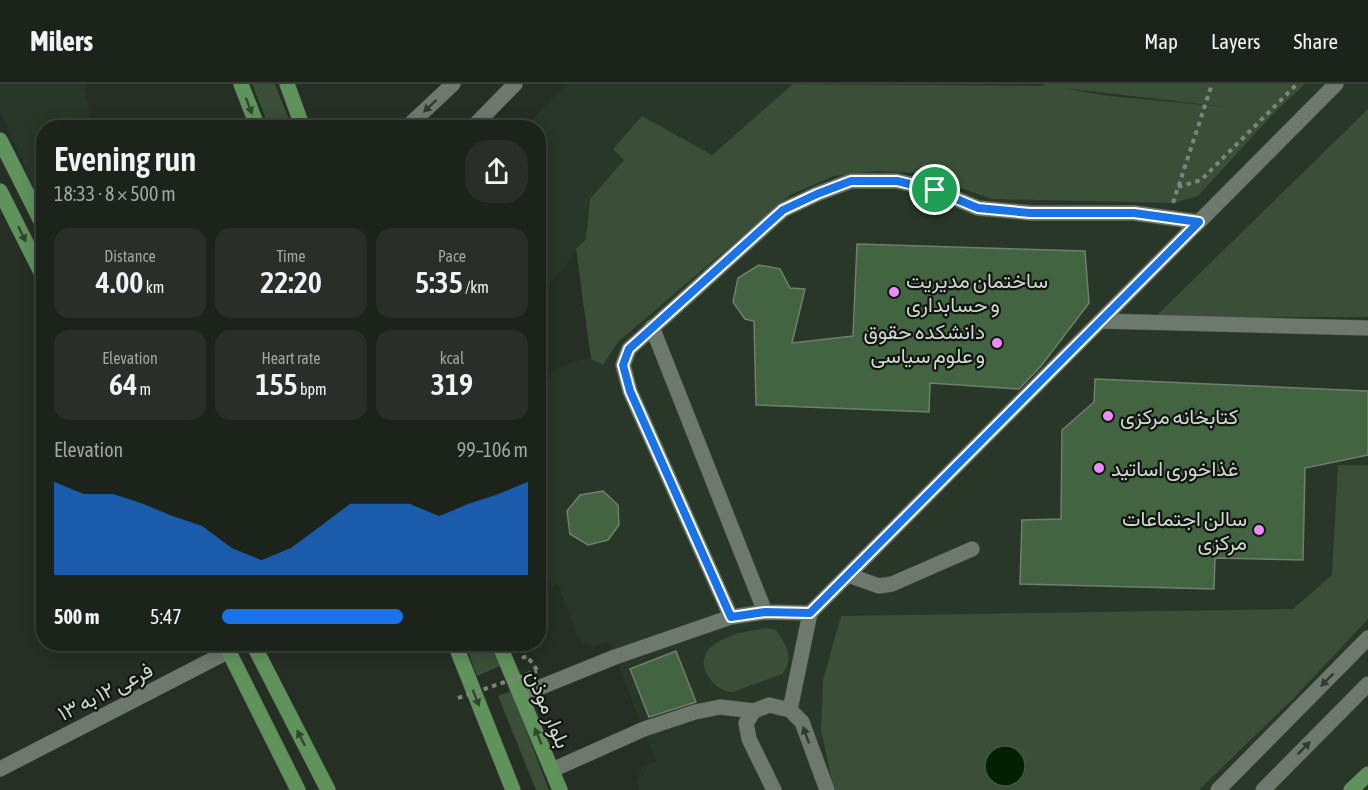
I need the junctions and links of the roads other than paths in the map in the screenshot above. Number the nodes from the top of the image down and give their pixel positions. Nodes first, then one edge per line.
1 (241, 84) edge
2 (287, 84) edge
3 (453, 84) edge
4 (515, 84) edge
5 (1336, 84) edge
6 (255, 120) edge
7 (300, 120) edge
8 (415, 120) edge
9 (480, 120) edge
10 (0, 140) edge
11 (0, 191) edge
12 (36, 211) edge
13 (1199, 222) junction
14 (36, 262) edge
15 (1100, 321) junction
16 (652, 327) junction
17 (1368, 328) edge
18 (972, 549) dead end
19 (848, 575) junction
20 (765, 612) junction
21 (810, 613) junction
22 (731, 617) junction
23 (1368, 638) edge
24 (220, 651) edge
25 (229, 651) edge
26 (257, 651) edge
27 (458, 651) edge
28 (503, 651) edge
29 (1368, 684) edge
30 (521, 694) junction
31 (790, 710) junction
32 (754, 711) junction
33 (0, 769) edge
34 (552, 770) junction
35 (1368, 774) edge
36 (298, 790) edge
37 (327, 790) edge
38 (513, 790) edge
39 (560, 790) edge
40 (774, 790) edge
41 (827, 790) edge
42 (1218, 790) edge
43 (1263, 790) edge
44 (1351, 790) edge

1 -> 6 main road
2 - 7 main road
3 -> 8 street
4 - 9 street
5 - 13 street
10 - 12 main road
11 -> 14 main road
13 - 15 street
13 - 16 street
15 - 17 street
15 - 19 street
16 - 20 street
16 - 22 street
18 - 19 street
19 - 21 street
20 - 21 street
20 - 22 street
21 - 31 street
22 - 30 street
23 -> 42 street
24 - 33 street, فرعی ۱۲ به ۱۳
25 - 36 main road
37 -> 26 main road
27 -> 38 main road
28 - 30 main road, بلوار موذن
43 -> 29 street
34 -> 30 main road, بلوار موذن
31 - 32 street
41 -> 31 street
32 - 34 street
32 - 40 street
34 - 39 main road, بلوار موذن
35 - 44 main road

